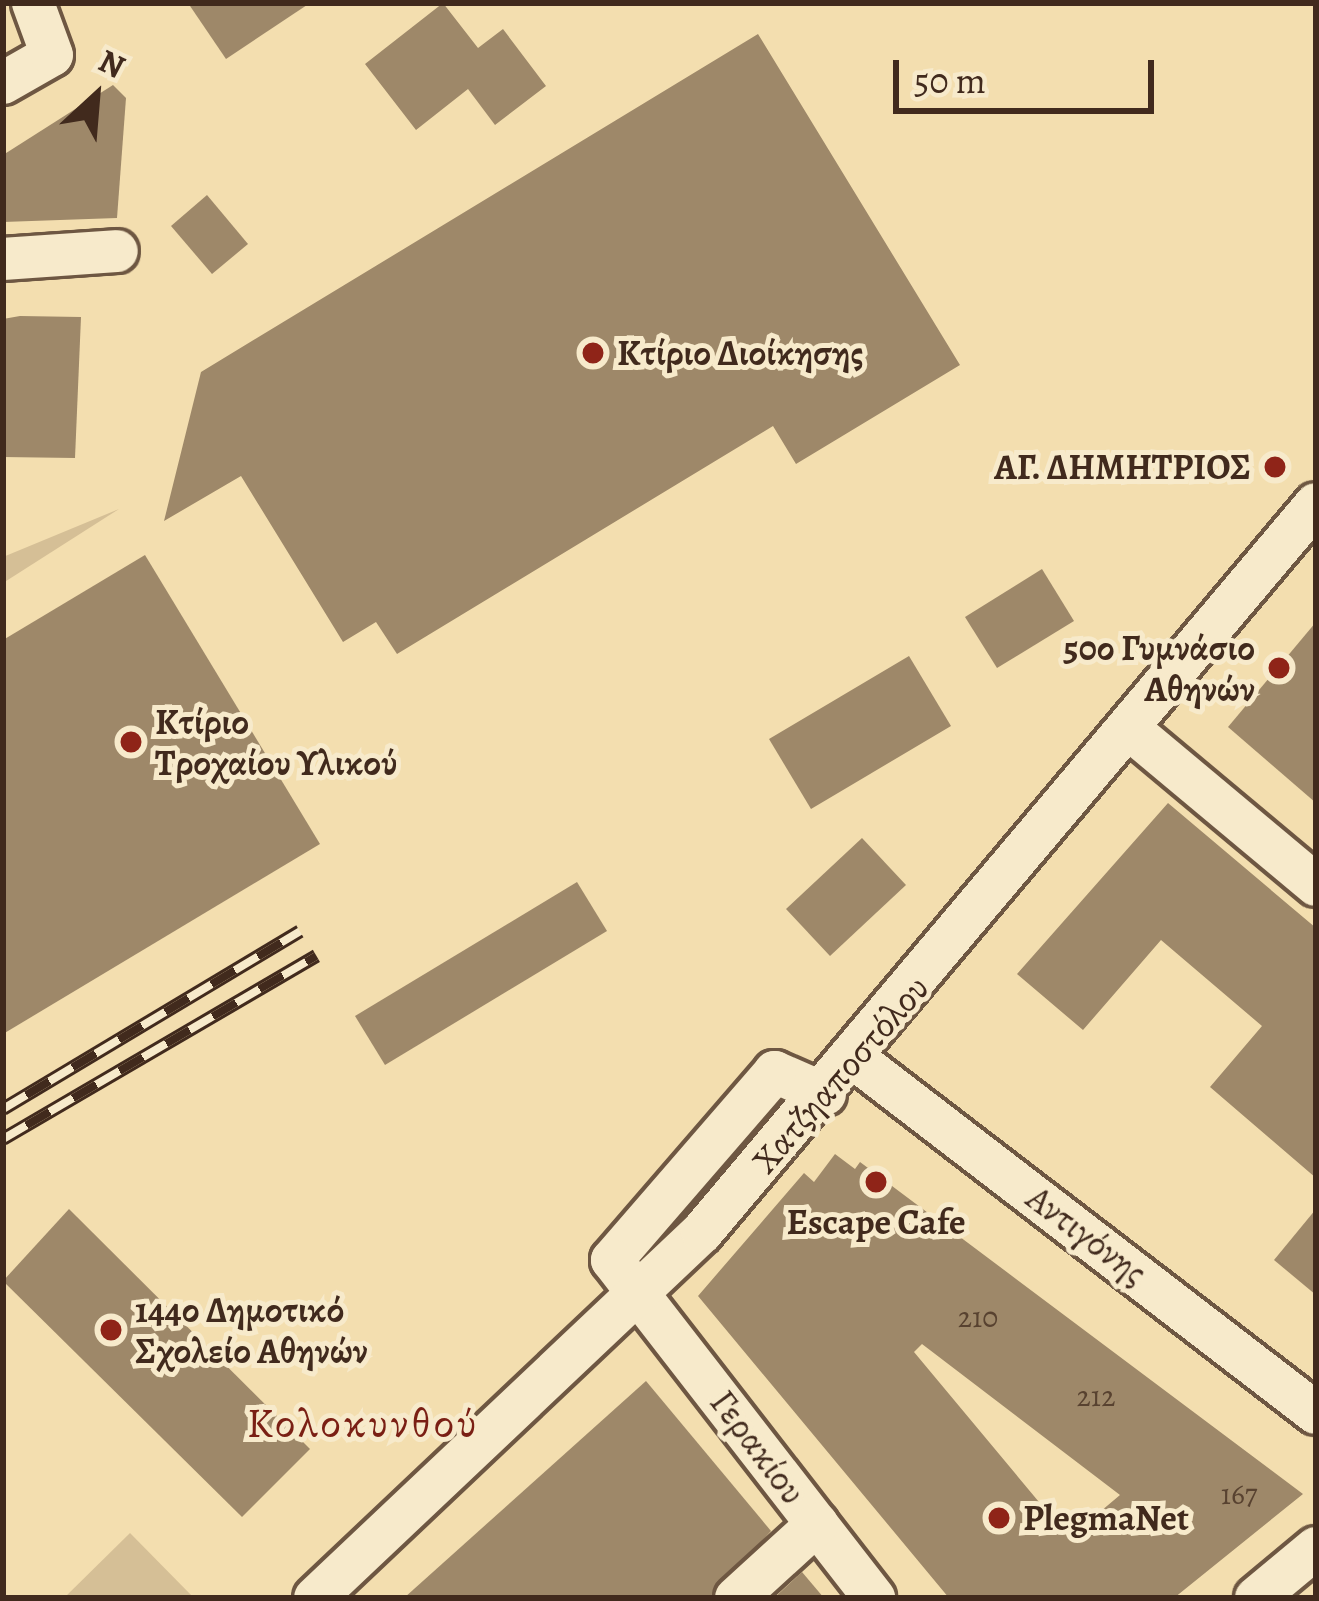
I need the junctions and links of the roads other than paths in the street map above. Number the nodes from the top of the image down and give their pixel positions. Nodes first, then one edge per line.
1 (33, 3) edge
2 (3, 83) edge
3 (117, 251) dead end
4 (3, 259) edge
5 (1316, 504) edge
6 (1132, 731) junction
7 (1316, 885) edge
8 (855, 1059) junction
9 (642, 1296) junction
10 (1316, 1414) edge
11 (817, 1525) junction
12 (1316, 1548) edge
13 (315, 1598) edge
14 (736, 1598) edge
15 (874, 1598) edge
16 (1256, 1598) edge

1 - 2 street
3 - 4 street
5 - 6 street, Χατζηαποστόλου
6 - 7 street
6 - 8 street, Χατζηαποστόλου
8 - 9 street, Χατζηαποστόλου
8 - 10 street, Αντιγόνης
9 - 11 street, Γερακίου
9 - 13 street, Χατζηαποστόλου
11 - 14 street
11 - 15 street, Γερακίου
12 - 16 street

